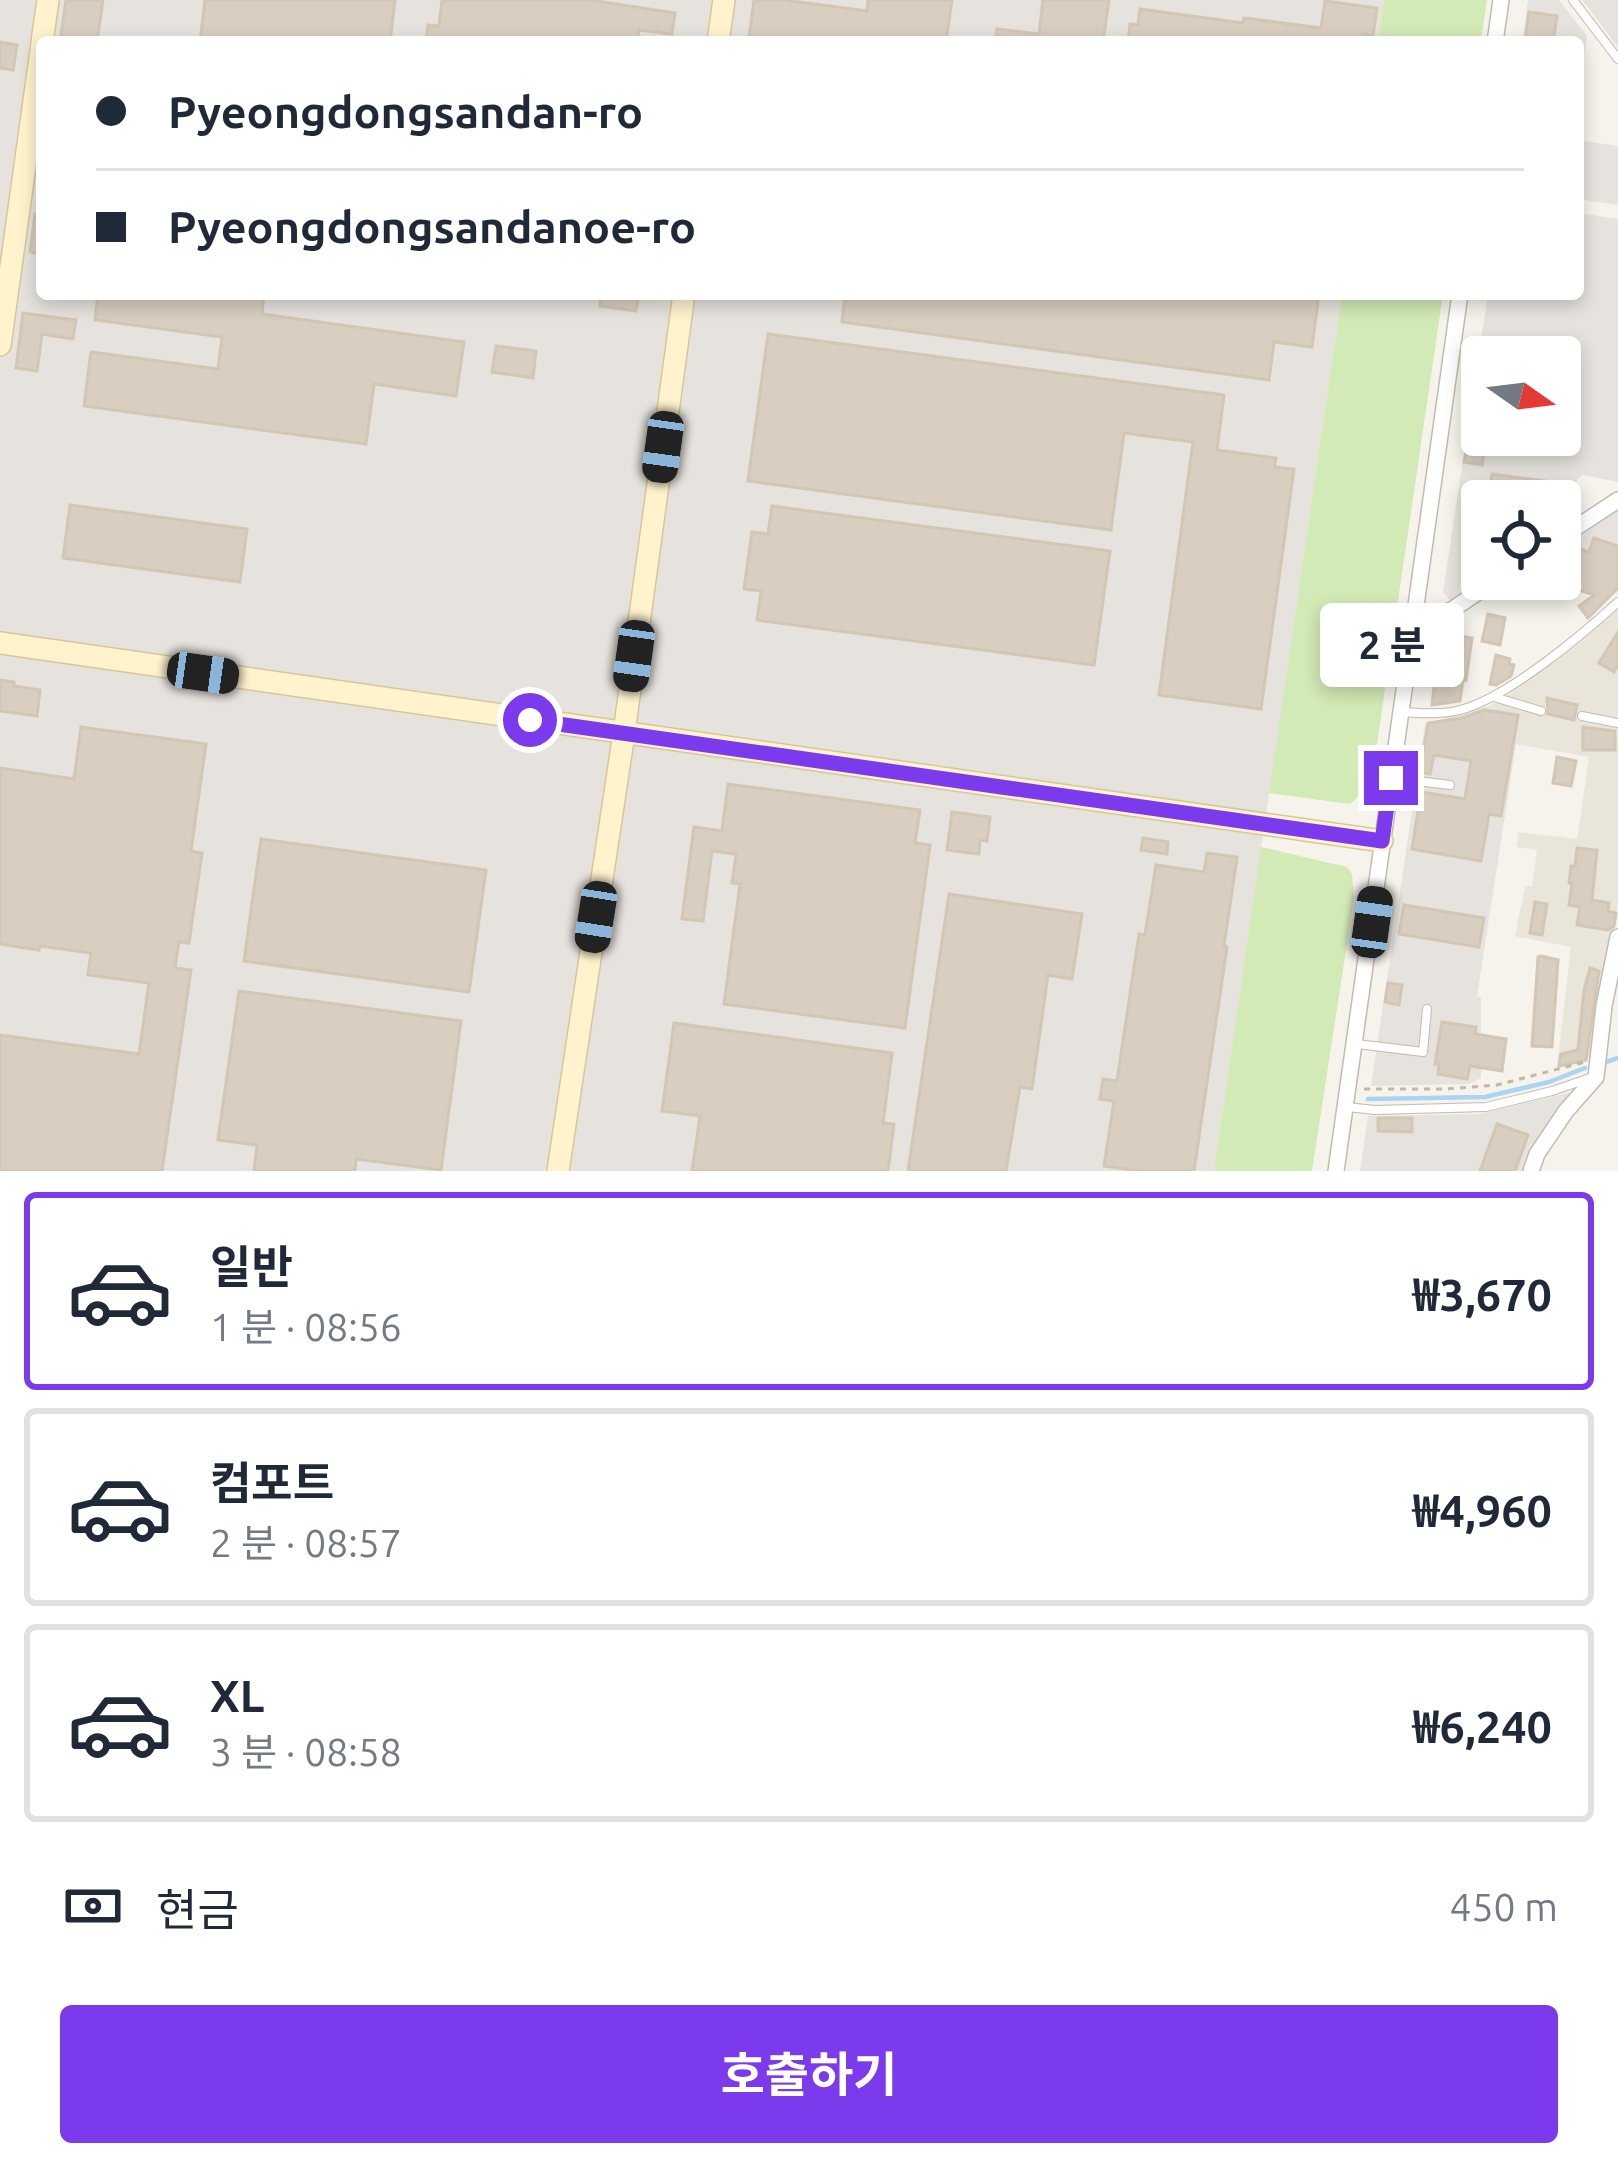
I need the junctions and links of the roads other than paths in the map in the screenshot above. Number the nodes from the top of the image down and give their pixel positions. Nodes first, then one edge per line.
1 (48, 0) edge
2 (724, 0) edge
3 (1501, 0) edge
4 (1573, 0) edge
5 (43, 36) edge
6 (719, 36) edge
7 (1496, 36) edge
8 (1618, 59) edge
9 (36, 86) edge
10 (683, 300) edge
11 (1459, 300) edge
12 (0, 345) edge
13 (1618, 500) edge
14 (1581, 524) edge
15 (1466, 600) edge
16 (1618, 602) edge
17 (1412, 630) junction
18 (0, 643) edge
19 (1493, 697) junction
20 (1541, 711) dead end
21 (1401, 712) junction
22 (1582, 716) dead end
23 (1618, 723) edge
24 (624, 733) junction
25 (1391, 778) junction
26 (1450, 785) dead end
27 (1382, 841) junction
28 (1618, 937) edge
29 (1427, 1009) dead end
30 (1609, 1035) edge
31 (1355, 1044) junction
32 (1596, 1077) junction
33 (1347, 1107) junction
34 (558, 1171) edge
35 (1336, 1171) edge
36 (1531, 1171) edge

1 - 5 street
2 - 6 street
3 - 7 street
4 - 8 lane
9 - 12 street
10 - 24 street
11 - 17 street
13 - 14 street
15 - 17 street
16 - 19 lane
17 - 21 street
18 - 24 street
19 - 20 lane
19 - 21 lane
21 - 25 street
22 - 23 lane
24 - 27 street
24 - 34 street
25 - 26 lane
25 - 27 street
27 - 31 street
28 - 30 street
29 - 31 lane
30 - 32 street
31 - 33 street
32 - 33 lane
32 - 36 street
33 - 35 street

